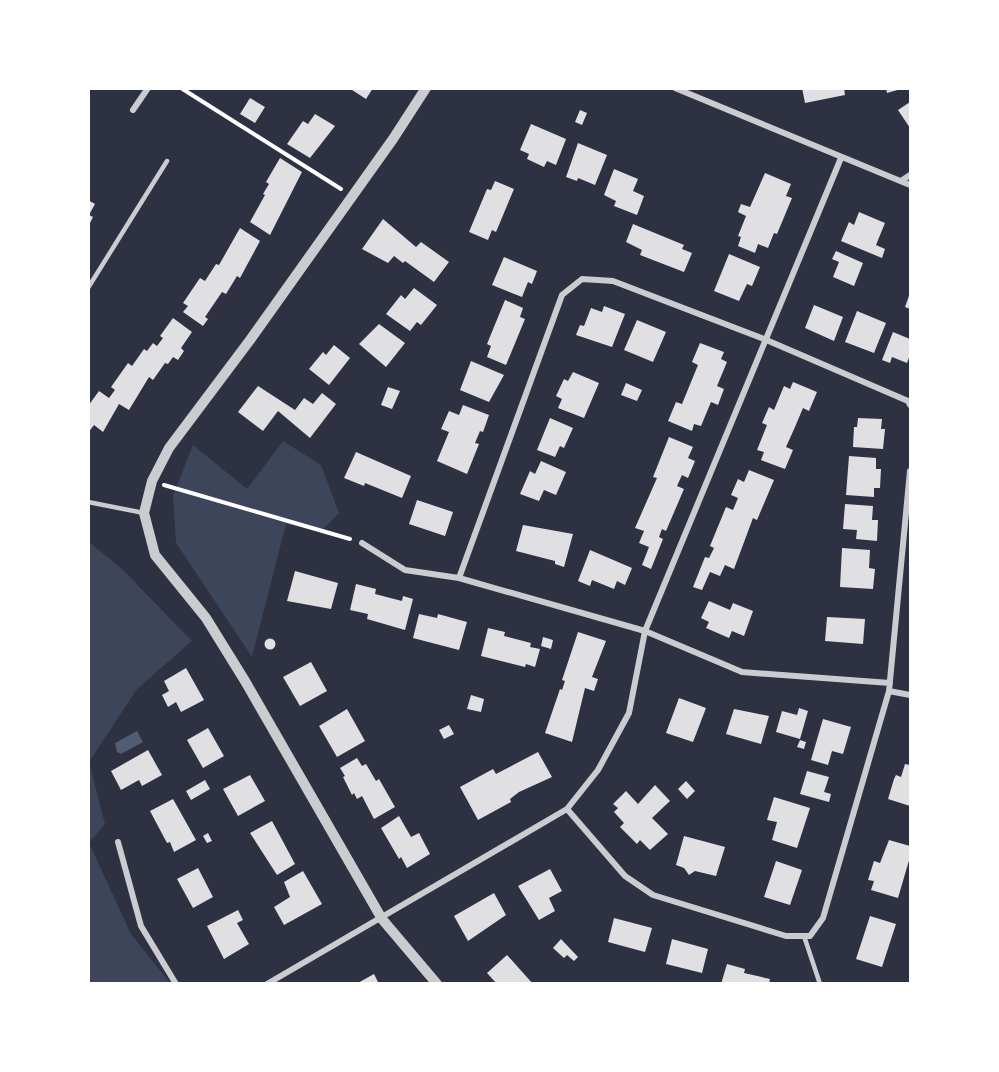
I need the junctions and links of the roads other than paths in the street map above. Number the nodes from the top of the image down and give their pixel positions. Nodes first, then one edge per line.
1 (148, 88) edge
2 (426, 88) edge
3 (675, 88) edge
4 (133, 110) dead end
5 (841, 158) junction
6 (167, 161) dead end
7 (910, 175) edge
8 (901, 181) junction
9 (910, 185) edge
10 (88, 288) edge
11 (764, 339) junction
12 (910, 402) edge
13 (910, 471) edge
14 (88, 502) edge
15 (144, 513) junction
16 (362, 543) road end
17 (459, 578) junction
18 (645, 631) junction
19 (890, 682) junction
20 (889, 691) junction
21 (910, 695) edge
22 (567, 809) junction
23 (118, 842) dead end
24 (382, 919) junction
25 (804, 936) junction
26 (176, 984) edge
27 (267, 984) edge
28 (437, 984) edge
29 (820, 984) edge

1 - 4 street
2 - 15 street
3 - 5 street
5 - 8 street
5 - 11 street
6 - 10 lane
7 - 8 street
8 - 9 street
11 - 12 street
11 - 17 street
11 - 18 street
13 - 19 street
14 - 15 lane
15 - 24 street
16 - 17 street
17 - 18 street
18 - 19 street
18 - 22 street
19 - 20 street
20 - 21 street
20 - 25 street
22 - 24 street
22 - 25 street
23 - 26 street
24 - 27 street
24 - 28 street
25 - 29 lane

